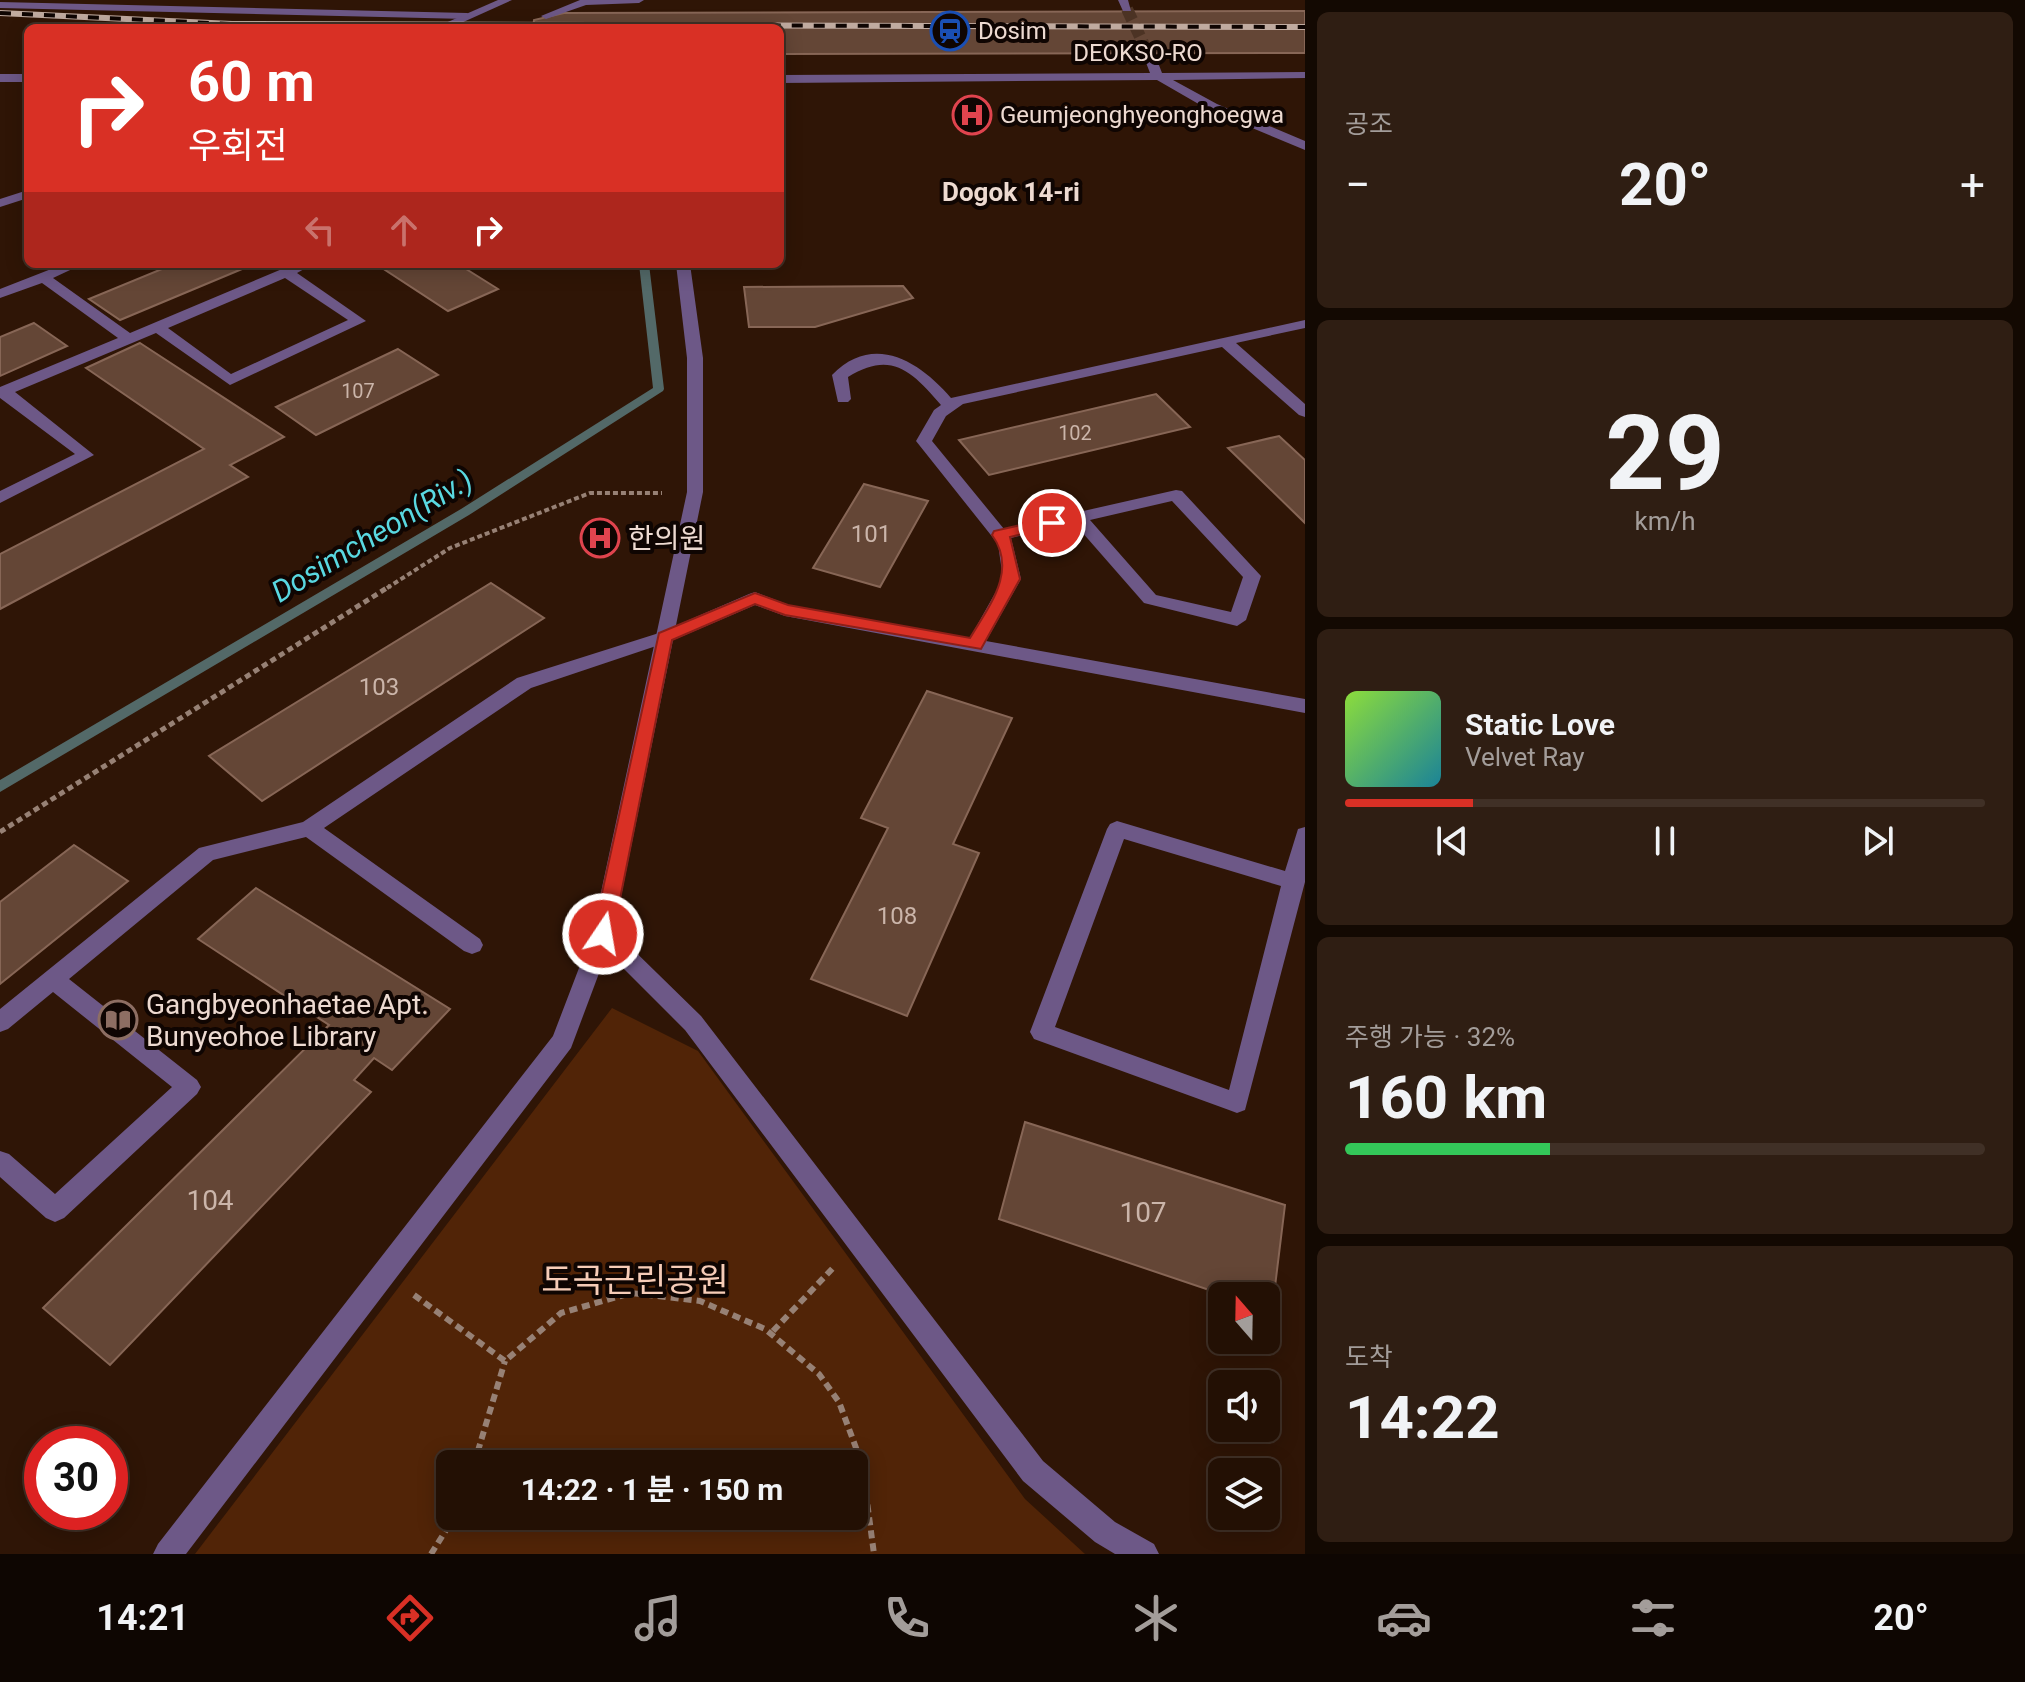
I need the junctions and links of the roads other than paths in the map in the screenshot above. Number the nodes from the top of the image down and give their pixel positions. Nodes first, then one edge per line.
1 (507, 0) edge
2 (639, 0) edge
3 (0, 5) edge
4 (467, 16) junction
5 (546, 16) dead end
6 (449, 24) edge
7 (1151, 60) tunnel mouth
8 (1157, 75) junction
9 (1305, 75) edge
10 (0, 78) edge
11 (24, 78) edge
12 (784, 79) edge
13 (1305, 146) edge
14 (24, 195) edge
15 (0, 203) edge
16 (66, 268) edge
17 (296, 268) edge
18 (684, 268) edge
19 (286, 272) junction
20 (43, 277) junction
21 (0, 294) edge
22 (1305, 324) edge
23 (156, 326) junction
24 (127, 338) junction
25 (1226, 342) junction
26 (2, 392) edge
27 (843, 399) dead end
28 (950, 406) junction
29 (1305, 412) edge
30 (0, 498) edge
31 (1078, 517) junction
32 (1000, 535) junction
33 (665, 637) junction
34 (975, 645) junction
35 (1305, 706) edge
36 (309, 828) junction
37 (1305, 835) edge
38 (1294, 882) junction
39 (603, 934) junction
40 (472, 945) dead end
41 (52, 978) junction
42 (0, 1022) edge
43 (0, 1162) edge
44 (168, 1554) edge
45 (1144, 1554) edge

1 - 4 street
2 - 5 street
3 - 4 street
4 - 6 street
7 - 8 street
8 - 9 street, DEOKSO-RO
8 - 12 street, DEOKSO-RO
8 - 13 street
10 - 11 street
14 - 15 street
16 - 20 street
17 - 19 street
18 - 33 street
19 - 23 street
19 - 23 street
20 - 21 street
20 - 24 street
22 - 25 street
23 - 24 street
24 - 26 street
25 - 28 street
25 - 29 street
26 - 30 street
27 - 28 street
28 - 32 street
31 - 31 street
31 - 32 street
32 - 34 street
33 - 34 street
33 - 36 street
33 - 39 street
34 - 35 street
36 - 40 street
36 - 41 street
37 - 38 street
38 - 38 street
39 - 44 street
39 - 45 street
41 - 42 street
41 - 43 street

